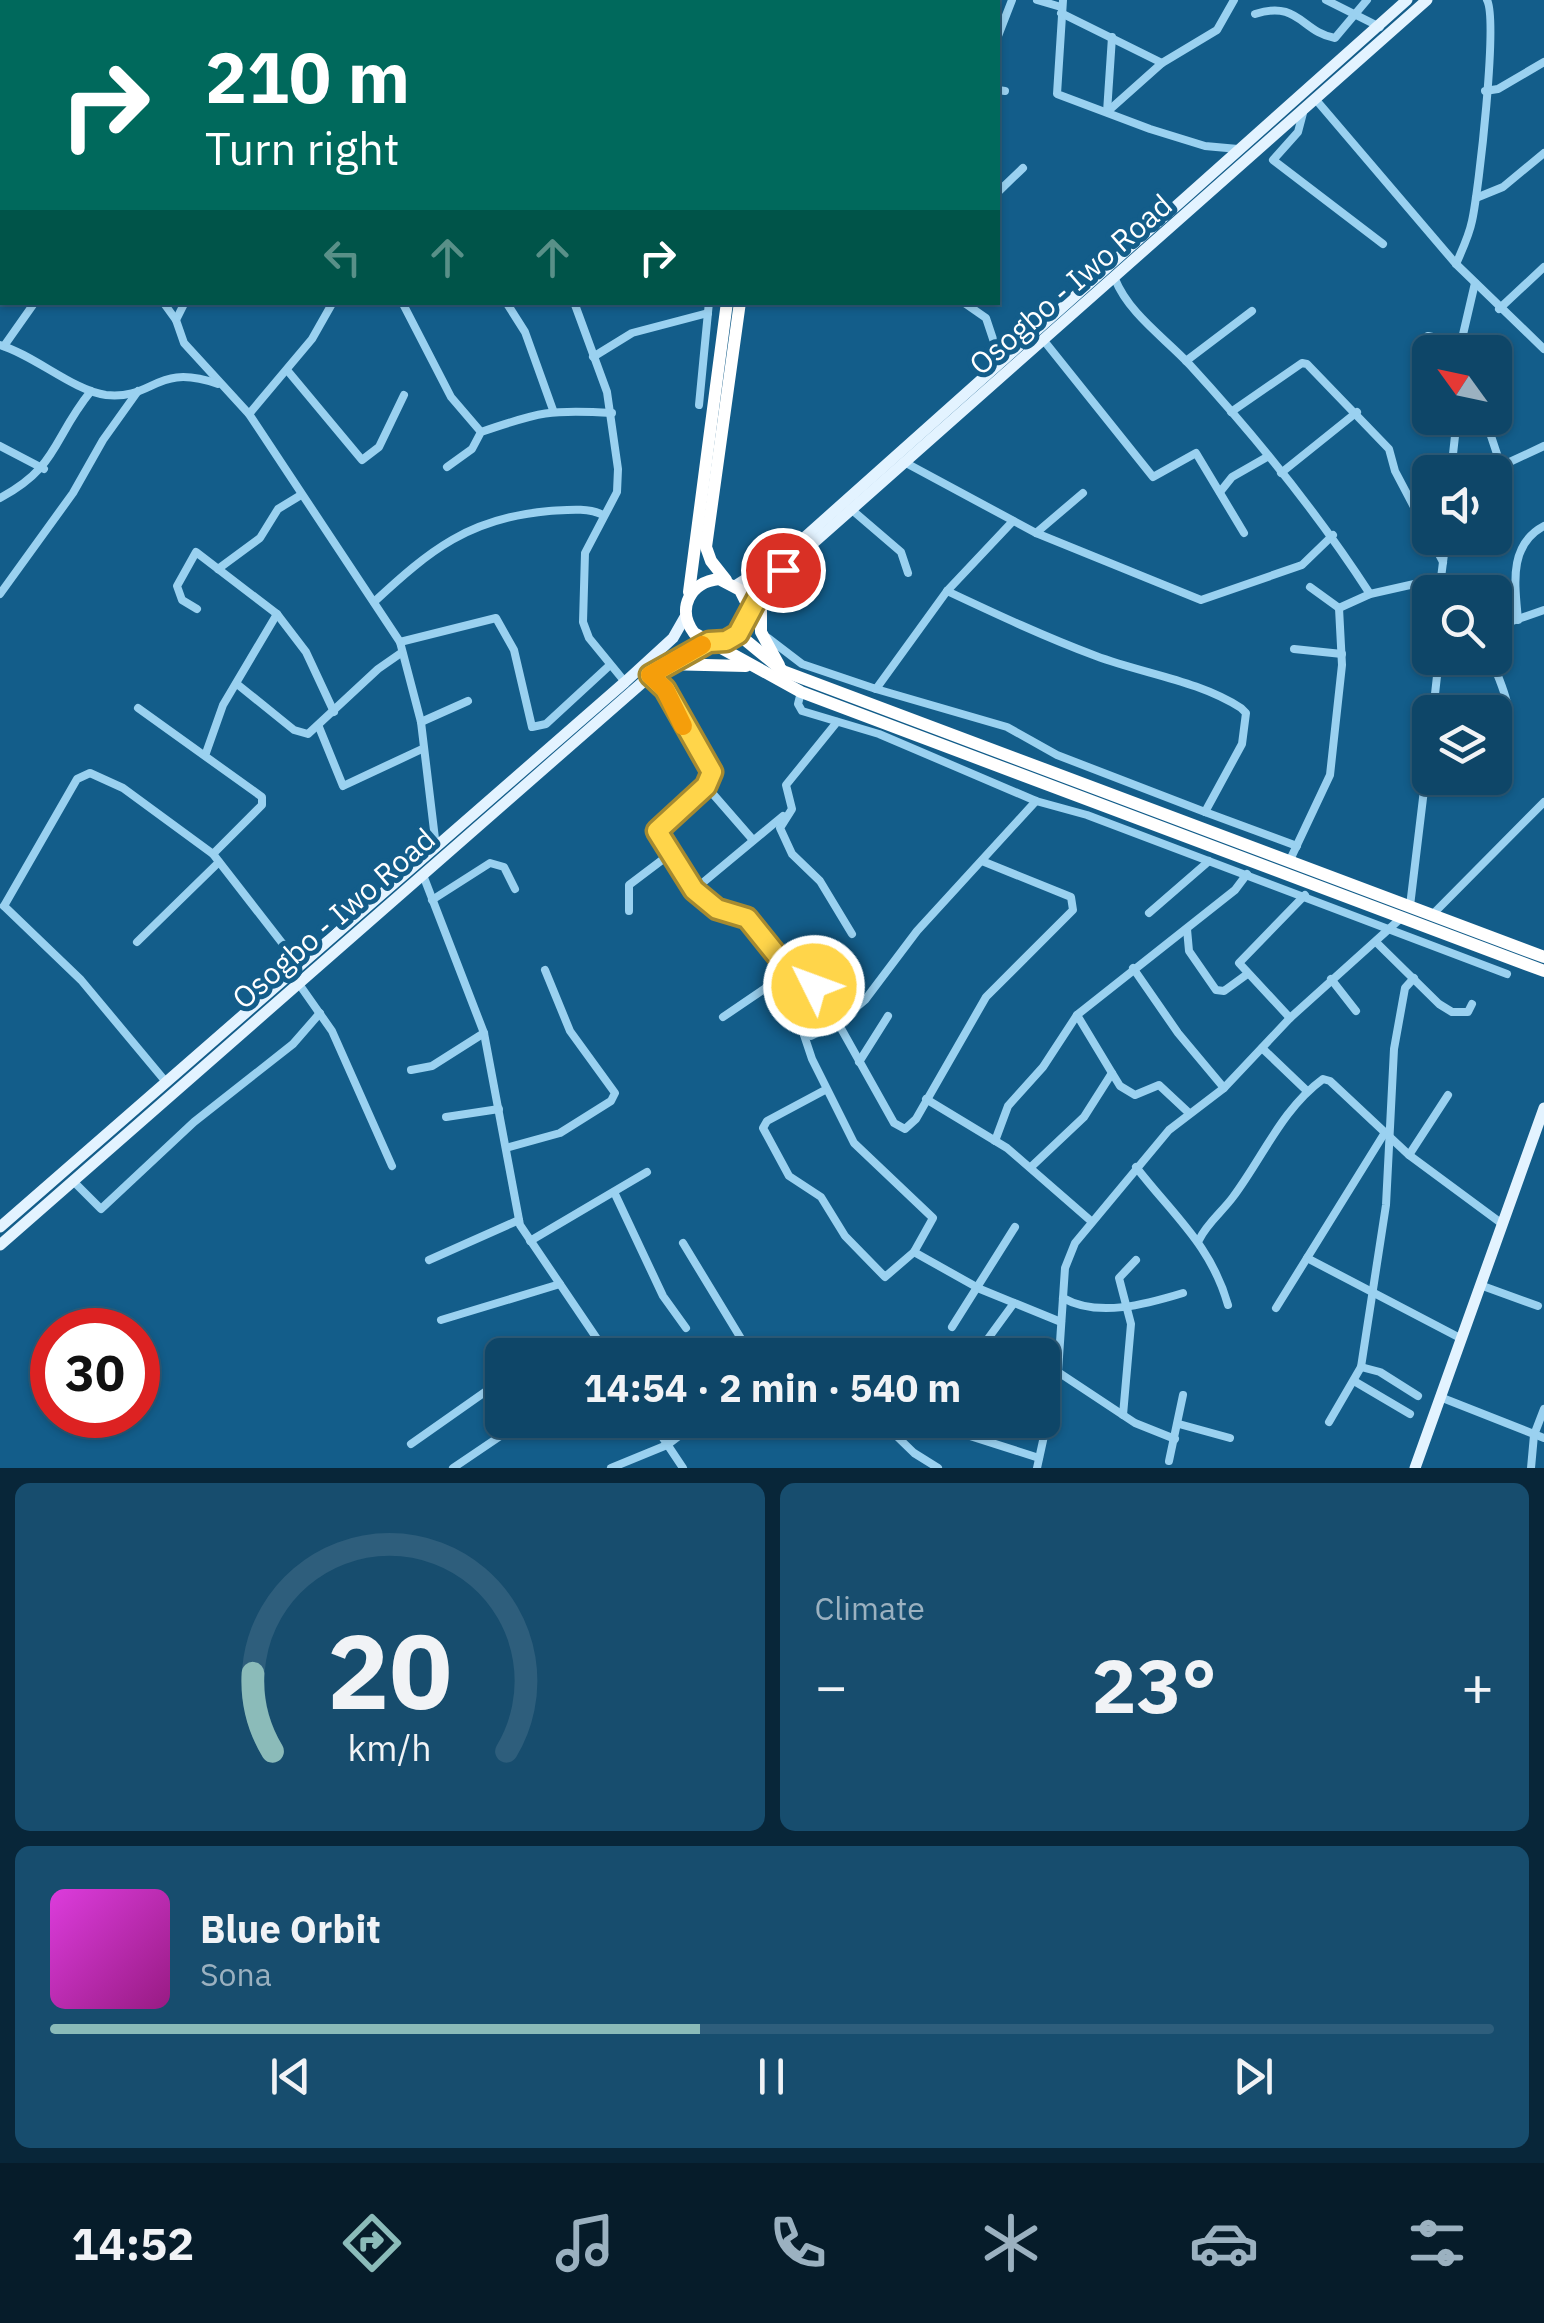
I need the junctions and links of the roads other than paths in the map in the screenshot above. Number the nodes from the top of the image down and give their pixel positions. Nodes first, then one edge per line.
1 (1012, 0) edge
2 (1037, 0) edge
3 (1234, 0) edge
4 (1326, 0) edge
5 (1367, 0) edge
6 (1407, 0) edge
7 (1427, 0) edge
8 (1486, 0) edge
9 (1062, 7) edge
10 (1355, 12) junction
11 (1255, 14) dead end
12 (1380, 26) junction
13 (1000, 31) edge
14 (1112, 37) junction
15 (1544, 62) edge
16 (1162, 63) junction
17 (1485, 90) junction
18 (1317, 101) junction
19 (1108, 112) junction
20 (1303, 113) junction
21 (1242, 150) junction
22 (1544, 153) edge
23 (1023, 168) dead end
24 (1000, 190) edge
25 (1476, 198) junction
26 (1383, 244) dead end
27 (1456, 264) junction
28 (1544, 267) edge
29 (1115, 279) junction
30 (1475, 283) junction
31 (33, 305) edge
32 (165, 305) edge
33 (184, 305) edge
34 (331, 305) edge
35 (404, 305) edge
36 (508, 305) edge
37 (575, 305) edge
38 (709, 305) edge
39 (728, 305) edge
40 (740, 305) edge
41 (968, 305) edge
42 (1499, 309) junction
43 (1252, 311) dead end
44 (708, 313) junction
45 (176, 320) junction
46 (1463, 335) edge
47 (1045, 342) junction
48 (2, 345) edge
49 (1017, 348) junction
50 (1544, 349) edge
51 (592, 353) junction
52 (1186, 360) junction
53 (287, 370) junction
54 (218, 384) junction
55 (91, 391) junction
56 (138, 391) junction
57 (404, 395) dead end
58 (699, 404) dead end
59 (553, 410) junction
60 (1231, 412) junction
61 (1357, 412) junction
62 (612, 413) junction
63 (249, 414) junction
64 (482, 432) junction
65 (1491, 435) edge
66 (0, 446) edge
67 (1544, 446) edge
68 (1267, 457) junction
69 (906, 463) junction
70 (448, 467) dead end
71 (44, 469) junction
72 (1281, 473) junction
73 (1220, 492) junction
74 (1083, 493) dead end
75 (301, 495) junction
76 (0, 498) edge
77 (852, 510) junction
78 (603, 514) junction
79 (1013, 521) junction
80 (1544, 526) edge
81 (1036, 533) junction
82 (1244, 533) dead end
83 (1333, 535) junction
84 (1444, 555) edge
85 (1443, 562) junction
86 (218, 569) junction
87 (908, 574) dead end
88 (1441, 575) edge
89 (732, 584) junction
90 (1412, 585) edge
91 (1310, 587) dead end
92 (761, 591) junction
93 (947, 591) junction
94 (0, 594) edge
95 (1370, 594) junction
96 (687, 600) junction
97 (374, 602) junction
98 (749, 608) junction
99 (1339, 608) junction
100 (197, 610) dead end
101 (1544, 610) edge
102 (277, 614) junction
103 (686, 617) junction
104 (1518, 620) junction
105 (1512, 622) edge
106 (761, 632) junction
107 (738, 634) junction
108 (400, 642) junction
109 (713, 642) junction
110 (1294, 649) dead end
111 (401, 653) junction
112 (1342, 654) junction
113 (664, 664) junction
114 (610, 665) junction
115 (750, 666) junction
116 (784, 671) junction
117 (650, 675) junction
118 (625, 682) junction
119 (237, 684) junction
120 (876, 689) junction
121 (801, 692) junction
122 (468, 701) dead end
123 (138, 708) dead end
124 (334, 712) junction
125 (421, 722) junction
126 (837, 722) junction
127 (319, 728) junction
128 (422, 749) junction
129 (206, 753) junction
130 (996, 764) junction
131 (990, 781) junction
132 (706, 786) junction
133 (1423, 795) edge
134 (1036, 801) junction
135 (1112, 802) junction
136 (1544, 802) edge
137 (792, 809) junction
138 (1205, 812) junction
139 (753, 840) junction
140 (1297, 846) junction
141 (436, 847) junction
142 (670, 854) junction
143 (216, 858) junction
144 (982, 860) junction
145 (1209, 861) junction
146 (1230, 862) junction
147 (1289, 862) junction
148 (1247, 874) junction
149 (423, 875) junction
150 (516, 889) dead end
151 (694, 890) junction
152 (1304, 895) junction
153 (432, 900) junction
154 (1410, 906) junction
155 (2, 907) edge
156 (629, 911) dead end
157 (1150, 913) dead end
158 (1432, 915) junction
159 (1396, 925) junction
160 (1187, 930) junction
161 (852, 934) dead end
162 (137, 942) dead end
163 (1378, 943) junction
164 (1544, 956) edge
165 (848, 957) dead end
166 (300, 966) junction
167 (833, 968) junction
168 (1134, 968) junction
169 (545, 970) dead end
170 (792, 970) junction
171 (1544, 970) edge
172 (1507, 974) dead end
173 (1246, 975) junction
174 (1414, 978) junction
175 (1331, 979) junction
176 (298, 984) junction
177 (800, 984) junction
178 (1472, 1004) dead end
179 (1356, 1011) dead end
180 (320, 1013) junction
181 (888, 1016) dead end
182 (1077, 1016) junction
183 (723, 1017) dead end
184 (1290, 1018) junction
185 (838, 1024) junction
186 (806, 1032) junction
187 (484, 1033) junction
188 (1262, 1048) junction
189 (860, 1062) junction
190 (411, 1070) dead end
191 (1112, 1072) junction
192 (167, 1082) junction
193 (1224, 1088) junction
194 (826, 1090) junction
195 (1307, 1091) junction
196 (1448, 1096) dead end
197 (926, 1098) junction
198 (1544, 1108) edge
199 (500, 1109) junction
200 (1189, 1113) junction
201 (446, 1118) dead end
202 (1384, 1134) junction
203 (1393, 1140) junction
204 (995, 1141) junction
205 (506, 1148) junction
206 (1409, 1156) junction
207 (392, 1166) dead end
208 (1031, 1167) junction
209 (1136, 1167) junction
210 (647, 1172) dead end
211 (73, 1181) junction
212 (616, 1194) junction
213 (518, 1220) junction
214 (1091, 1221) junction
215 (1502, 1223) junction
216 (0, 1227) edge
217 (1015, 1227) dead end
218 (1187, 1227) junction
219 (1204, 1228) junction
220 (1199, 1240) junction
221 (530, 1242) junction
222 (683, 1243) dead end
223 (0, 1245) edge
224 (914, 1252) junction
225 (1307, 1258) junction
226 (429, 1260) dead end
227 (1136, 1260) dead end
228 (560, 1284) junction
229 (1480, 1285) junction
230 (980, 1289) junction
231 (1372, 1292) junction
232 (1184, 1293) dead end
233 (1063, 1298) junction
234 (1014, 1303) junction
235 (1228, 1305) dead end
236 (1538, 1306) dead end
237 (1127, 1307) junction
238 (1276, 1308) dead end
239 (441, 1320) dead end
240 (1061, 1322) junction
241 (952, 1327) dead end
242 (686, 1328) dead end
243 (597, 1338) edge
244 (741, 1338) edge
245 (988, 1338) edge
246 (1462, 1338) junction
247 (1060, 1339) edge
248 (1360, 1367) junction
249 (1060, 1373) edge
250 (1354, 1381) junction
251 (485, 1392) edge
252 (1183, 1396) dead end
253 (1418, 1396) dead end
254 (1440, 1397) junction
255 (1544, 1410) edge
256 (1410, 1414) dead end
257 (1124, 1415) junction
258 (1329, 1422) dead end
259 (1179, 1424) junction
260 (1539, 1436) edge
261 (497, 1438) edge
262 (662, 1438) edge
263 (674, 1438) edge
264 (899, 1438) edge
265 (972, 1438) edge
266 (1043, 1438) edge
267 (1230, 1438) dead end
268 (1175, 1439) junction
269 (412, 1444) dead end
270 (666, 1444) junction
271 (1168, 1461) dead end
272 (1038, 1463) edge
273 (453, 1468) edge
274 (612, 1468) edge
275 (683, 1468) edge
276 (938, 1468) edge
277 (1415, 1468) edge
278 (1530, 1468) edge

1 - 13 street
2 - 9 street
3 - 16 street
4 - 10 street
5 - 10 street
6 - 12 main road, Osogbo - Iwo Road
7 - 18 main road, Osogbo - Iwo Road
8 - 17 street
9 - 14 street
9 - 19 street
10 - 11 street
10 - 12 street
12 - 21 main road, Osogbo - Iwo Road
14 - 16 street
14 - 19 street
15 - 17 street
16 - 19 street
17 - 25 street
18 - 20 main road, Osogbo - Iwo Road
18 - 27 street
19 - 21 street
20 - 26 street
20 - 29 main road, Osogbo - Iwo Road
21 - 49 main road, Osogbo - Iwo Road
22 - 25 street
23 - 24 street
25 - 27 street
27 - 30 street
28 - 42 street
29 - 47 main road, Osogbo - Iwo Road
29 - 52 street
30 - 42 street
30 - 46 street
31 - 48 street
32 - 45 street
33 - 45 street
34 - 53 street
35 - 64 street
36 - 59 street
37 - 51 street
38 - 44 street
39 - 96 highway
40 - 89 highway
41 - 49 street
42 - 50 street
43 - 52 street
44 - 51 street
44 - 58 street
45 - 54 street
47 - 69 main road, Osogbo - Iwo Road
47 - 73 street
48 - 55 street
49 - 89 main road, Osogbo - Iwo Road
51 - 62 street
52 - 60 street
53 - 57 street
53 - 63 street
54 - 56 street
54 - 63 street
55 - 56 street
55 - 71 street
56 - 94 street
59 - 62 street
59 - 64 street
60 - 61 street
60 - 68 street
61 - 72 street
61 - 85 street
62 - 78 street
63 - 75 street
64 - 70 street
65 - 67 street
66 - 71 street
68 - 72 street
68 - 73 street
69 - 77 main road, Osogbo - Iwo Road
69 - 79 street
71 - 76 street
72 - 83 street
73 - 82 street
74 - 81 street
75 - 86 street
75 - 97 street
77 - 87 street
77 - 92 main road, Osogbo - Iwo Road
78 - 97 street
78 - 114 street
79 - 81 street
79 - 93 street
80 - 104 street
81 - 83 street
83 - 95 street
84 - 85 street
85 - 88 street
86 - 100 street
86 - 102 street
89 - 96 highway
89 - 98 highway
90 - 95 street
91 - 99 street
92 - 98 main road, Osogbo - Iwo Road
92 - 106 highway
93 - 120 street
93 - 138 street
95 - 99 street
96 - 103 highway
97 - 108 street
98 - 107 highway
99 - 112 street
101 - 104 street
102 - 119 street
102 - 124 street
103 - 109 highway
103 - 118 main road, Osogbo - Iwo Road
104 - 105 street
106 - 116 highway
106 - 120 street
107 - 109 highway
107 - 116 highway
108 - 111 street
108 - 114 street
109 - 113 main road, Osogbo - Iwo Road
109 - 115 highway
110 - 112 street
111 - 124 street
111 - 125 street
112 - 140 street
113 - 115 highway
113 - 117 main road, Osogbo - Iwo Road
114 - 118 street
115 - 121 highway
116 - 135 highway
117 - 132 street
117 - 149 main road, Osogbo - Iwo Road
118 - 141 main road, Osogbo - Iwo Road
119 - 127 street
119 - 129 street
120 - 138 street
121 - 126 street
121 - 130 highway
122 - 125 street
123 - 129 street
124 - 127 street
125 - 128 street
126 - 131 street
126 - 137 street
127 - 128 street
128 - 141 street
129 - 143 street
130 - 131 street
130 - 135 highway
131 - 134 street
132 - 139 street
132 - 142 street
133 - 154 street
134 - 144 street
134 - 145 street
135 - 146 highway
135 - 147 highway
136 - 158 street
137 - 139 street
137 - 161 street
138 - 140 street
139 - 151 street
140 - 147 street
141 - 166 main road, Osogbo - Iwo Road
142 - 151 street
142 - 156 street
143 - 155 street
143 - 162 street
143 - 166 street
144 - 185 street
144 - 197 street
145 - 146 street
145 - 157 street
146 - 148 street
146 - 159 highway
147 - 154 highway
148 - 152 street
148 - 160 street
149 - 153 street
149 - 176 main road, Osogbo - Iwo Road
150 - 153 street
151 - 170 street
152 - 159 street
152 - 173 street
153 - 187 street
154 - 158 highway
155 - 192 street
158 - 164 highway
159 - 163 street
159 - 171 highway
159 - 172 street
160 - 168 street
160 - 173 street
163 - 174 street
163 - 175 street
165 - 167 street
166 - 192 main road, Osogbo - Iwo Road
167 - 170 street
167 - 177 street
168 - 182 street
168 - 193 street
169 - 205 street
170 - 177 street
170 - 183 street
173 - 184 street
174 - 178 street
174 - 203 street
175 - 179 street
175 - 184 street
176 - 180 street
176 - 211 main road, Osogbo - Iwo Road
177 - 186 street
180 - 207 street
180 - 211 street
181 - 189 street
182 - 191 street
182 - 204 street
184 - 188 street
185 - 186 street
185 - 189 street
186 - 194 street
187 - 190 street
187 - 199 street
188 - 193 street
188 - 195 street
189 - 197 street
191 - 200 street
191 - 208 street
192 - 216 main road, Osogbo - Iwo Road
193 - 200 street
194 - 224 street
194 - 224 street
195 - 202 street
195 - 219 street
196 - 206 street
197 - 204 street
198 - 215 main road
199 - 201 street
199 - 205 street
200 - 209 street
202 - 203 street
202 - 225 street
203 - 206 street
203 - 231 street
204 - 208 street
205 - 213 street
206 - 215 street
208 - 214 street
209 - 214 street
209 - 218 street
210 - 212 street
211 - 223 main road, Osogbo - Iwo Road
212 - 221 street
212 - 242 street
213 - 221 street
213 - 226 street
214 - 233 street
215 - 229 main road
217 - 230 street
218 - 219 street
218 - 220 street
219 - 220 street
220 - 235 street
221 - 228 street
222 - 244 street
224 - 230 street
225 - 231 street
225 - 238 street
227 - 237 street
228 - 239 street
228 - 243 street
229 - 236 street
229 - 246 main road
230 - 234 street
230 - 241 street
231 - 246 street
231 - 248 street
232 - 237 street
233 - 237 street
233 - 240 street
234 - 240 street
234 - 245 street
237 - 257 street
240 - 247 street
246 - 254 main road
248 - 250 street
248 - 253 street
249 - 257 street
250 - 256 street
250 - 258 street
251 - 269 street
252 - 259 street
254 - 260 street
254 - 277 main road
255 - 260 street
257 - 268 street
259 - 267 street
259 - 268 street
260 - 278 street
261 - 273 street
262 - 270 street
263 - 270 street
264 - 276 street
265 - 272 street
266 - 272 street
268 - 271 street
270 - 274 street
270 - 275 street

